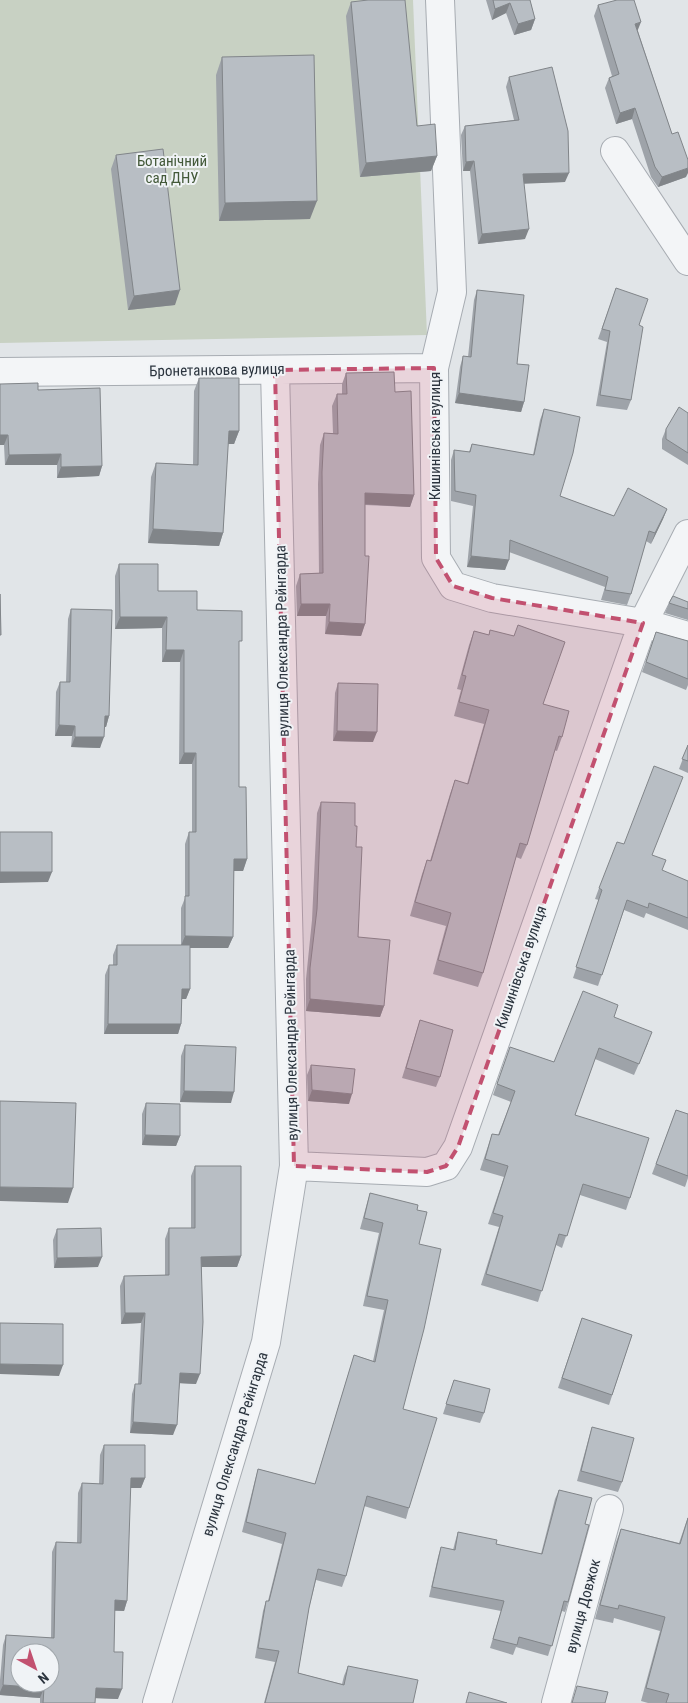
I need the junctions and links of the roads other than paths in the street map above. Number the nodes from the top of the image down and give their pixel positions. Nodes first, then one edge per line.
1 (440, 0) edge
2 (615, 151) dead end
3 (688, 261) edge
4 (434, 368) junction
5 (275, 370) junction
6 (0, 372) edge
7 (688, 534) edge
8 (643, 623) junction
9 (688, 636) edge
10 (294, 1166) junction
11 (609, 1509) dead end
12 (157, 1703) edge
13 (556, 1703) edge

1 - 4 street, Кишинівська вулиця
2 - 3 street
4 - 5 street, Бронетанкова вулиця
4 - 8 street, Кишинівська вулиця
5 - 6 street, Бронетанкова вулиця
5 - 10 street, вулиця Олександра Рейнгарда
7 - 8 street, Кишинівська вулиця
8 - 9 street
8 - 10 street, Кишинівська вулиця
10 - 12 street, вулиця Олександра Рейнгарда
11 - 13 street, вулиця Довжок

